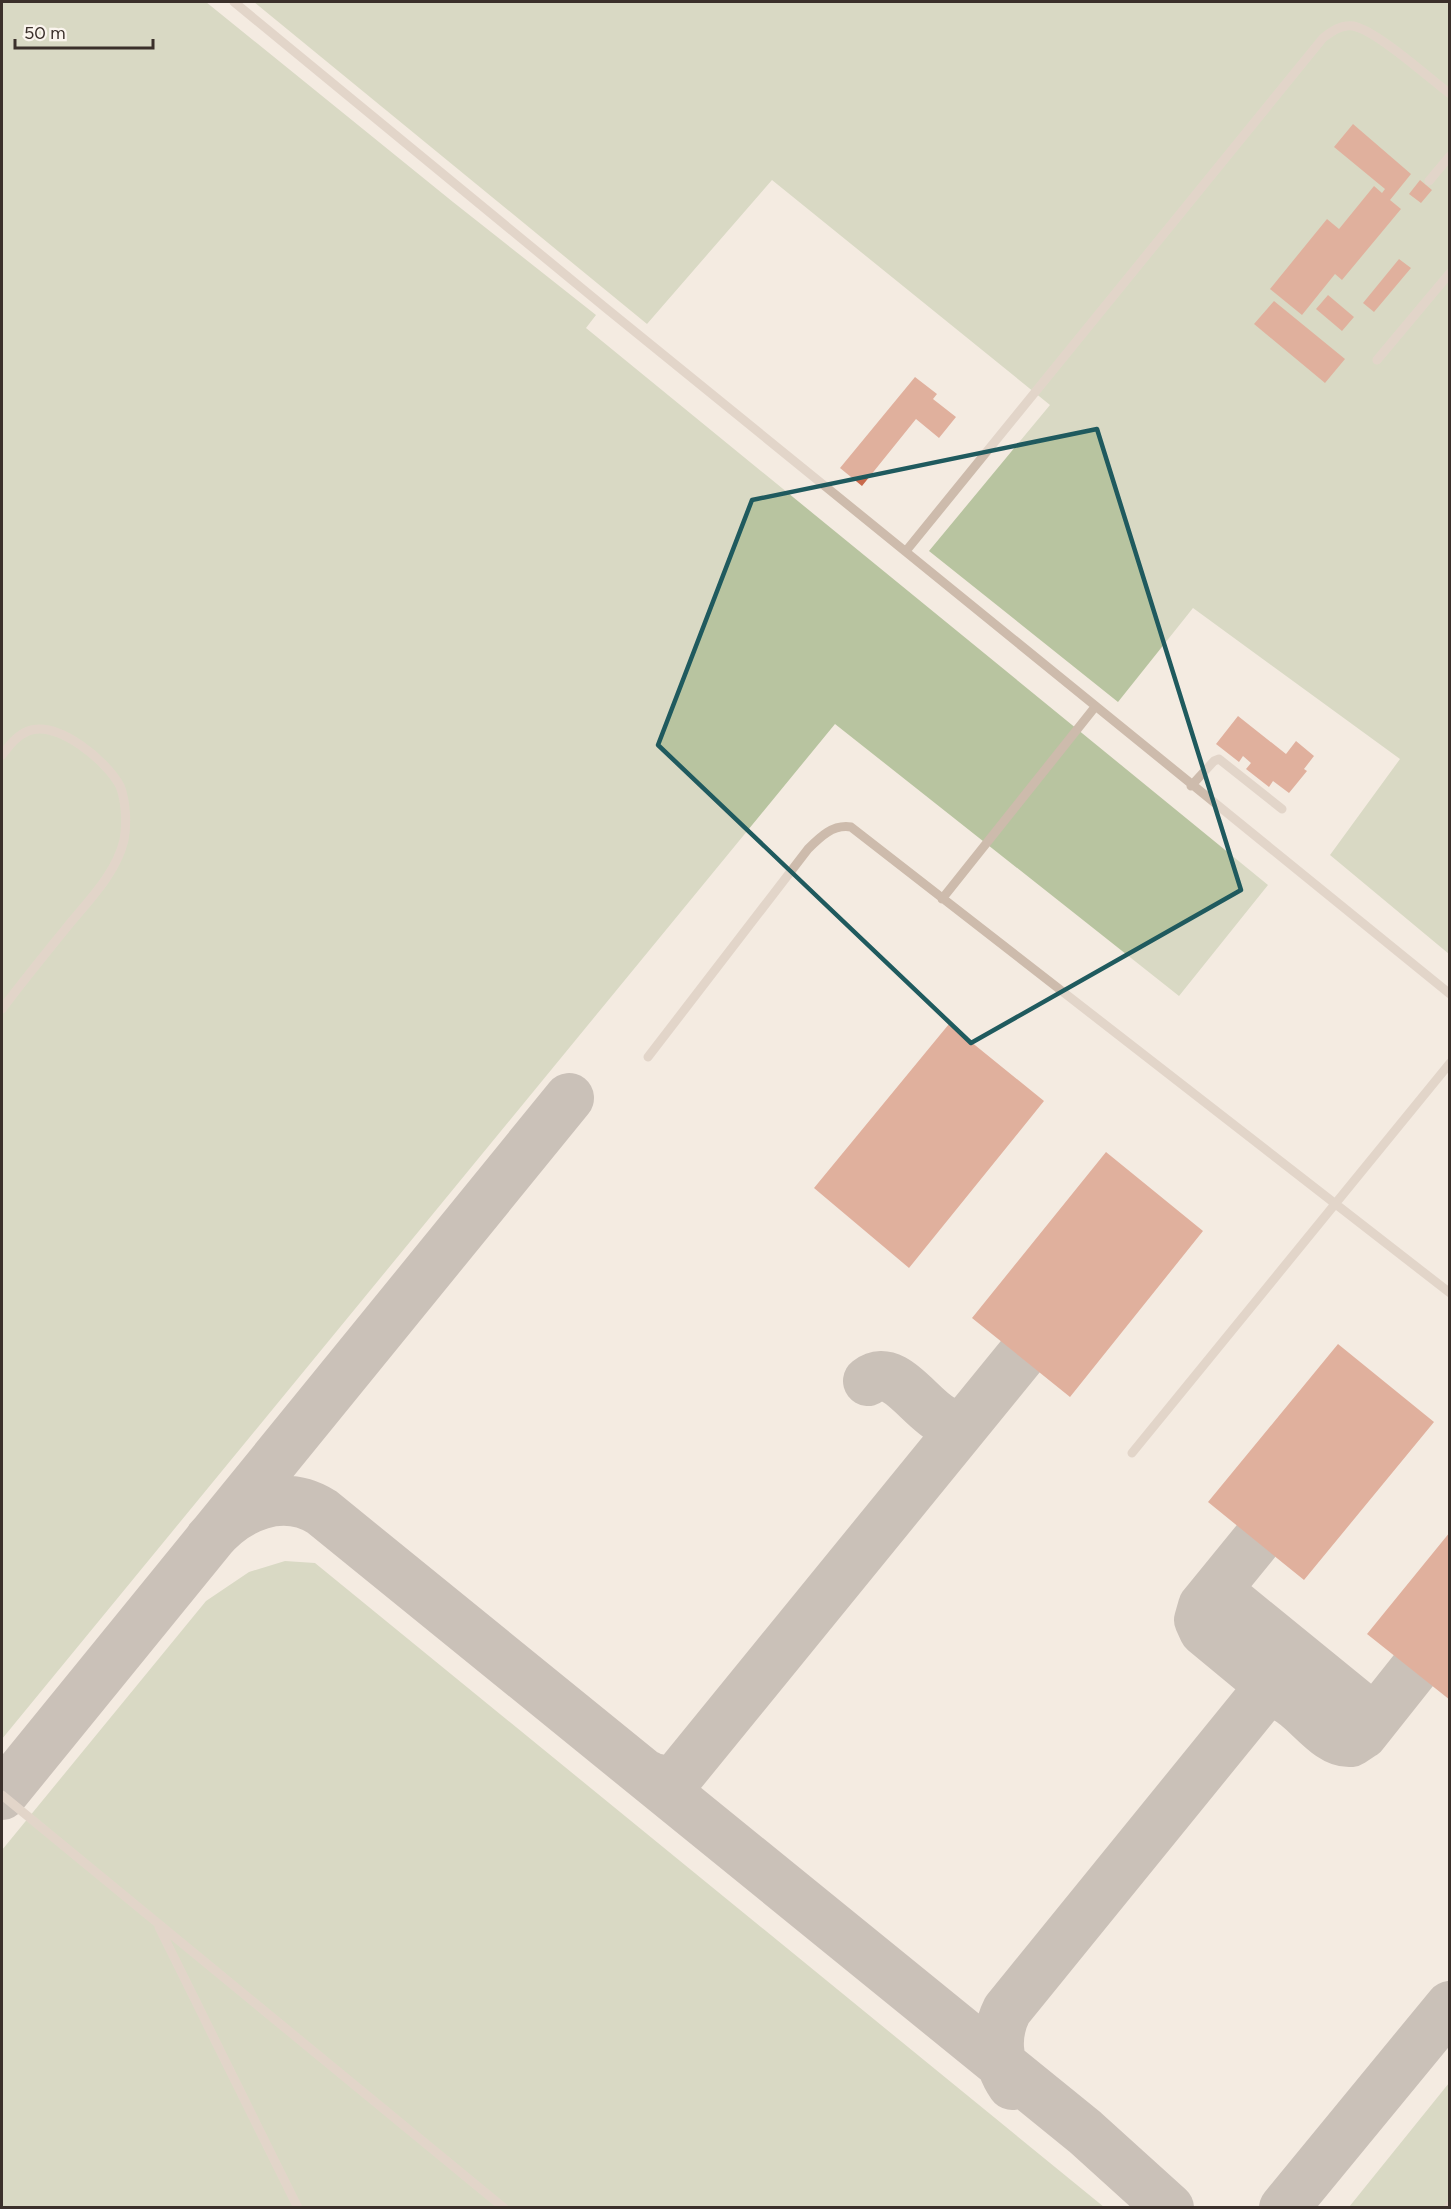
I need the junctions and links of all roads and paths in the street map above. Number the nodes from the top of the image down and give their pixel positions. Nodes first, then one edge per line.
1 (234, 2) edge
2 (1449, 94) edge
3 (1449, 156) edge
4 (1429, 181) dead end
5 (1449, 273) edge
6 (1377, 360) dead end
7 (906, 551) junction
8 (1095, 707) junction
9 (2, 755) edge
10 (1191, 786) junction
11 (1282, 809) dead end
12 (942, 899) junction
13 (1449, 994) edge
14 (2, 1008) edge
15 (648, 1057) dead end
16 (1449, 1063) edge
17 (1334, 1203) junction
18 (1449, 1293) edge
19 (1132, 1454) dead end
20 (2, 1795) edge
21 (157, 1922) junction
22 (298, 2208) edge
23 (504, 2208) edge

1 - 7 lane
2 - 7 lane
3 - 4 lane
5 - 6 lane
7 - 8 lane
8 - 10 lane
8 - 12 lane
9 - 14 lane
10 - 11 lane
10 - 13 lane
12 - 15 lane
12 - 17 lane
16 - 17 lane
17 - 18 lane
17 - 19 lane
20 - 21 lane
21 - 22 lane
21 - 23 lane

